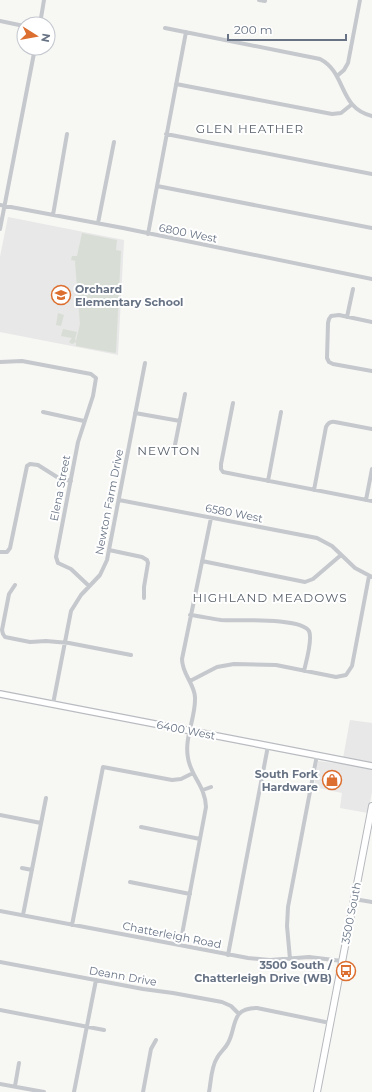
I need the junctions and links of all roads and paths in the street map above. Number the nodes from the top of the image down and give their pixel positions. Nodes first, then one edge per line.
1 (44, 0) edge
2 (259, 0) edge
3 (265, 0) edge
4 (360, 0) edge
5 (41, 16) edge
6 (0, 21) edge
7 (16, 24) edge
8 (165, 28) dead end
9 (186, 32) junction
10 (33, 56) edge
11 (337, 76) junction
12 (176, 84) junction
13 (351, 105) junction
14 (372, 116) edge
15 (67, 134) dead end
16 (166, 134) junction
17 (114, 142) dead end
18 (372, 174) edge
19 (158, 186) junction
20 (2, 206) edge
21 (53, 215) junction
22 (98, 223) junction
23 (372, 228) edge
24 (0, 230) edge
25 (148, 234) junction
26 (372, 279) edge
27 (353, 289) dead end
28 (347, 317) junction
29 (372, 322) edge
30 (0, 362) edge
31 (145, 363) dead end
32 (372, 371) edge
33 (185, 394) dead end
34 (233, 403) dead end
35 (43, 412) dead end
36 (281, 412) dead end
37 (135, 413) junction
38 (84, 420) junction
39 (180, 421) junction
40 (372, 429) edge
41 (174, 450) dead end
42 (372, 469) edge
43 (71, 481) junction
44 (268, 481) junction
45 (314, 490) junction
46 (119, 500) junction
47 (366, 500) junction
48 (372, 501) edge
49 (211, 518) junction
50 (109, 550) junction
51 (0, 552) edge
52 (341, 555) junction
53 (202, 561) junction
54 (371, 576) edge
55 (16, 585) dead end
56 (89, 586) junction
57 (144, 598) dead end
58 (190, 615) junction
59 (64, 643) junction
60 (131, 655) dead end
61 (304, 671) junction
62 (190, 681) junction
63 (0, 694) edge
64 (53, 704) junction
65 (189, 731) junction
66 (268, 746) junction
67 (317, 755) junction
68 (372, 766) edge
69 (193, 773) junction
70 (211, 787) dead end
71 (203, 790) junction
72 (46, 798) dead end
73 (372, 806) edge
74 (0, 815) edge
75 (41, 823) junction
76 (141, 827) dead end
77 (200, 839) junction
78 (22, 868) dead end
79 (32, 870) junction
80 (130, 882) dead end
81 (190, 894) junction
82 (354, 898) junction
83 (372, 902) edge
84 (0, 911) edge
85 (23, 915) junction
86 (72, 925) junction
87 (180, 946) junction
88 (228, 955) junction
89 (290, 959) junction
90 (342, 961) junction
91 (0, 962) edge
92 (96, 980) junction
93 (0, 1010) edge
94 (239, 1014) junction
95 (330, 1023) junction
96 (87, 1026) junction
97 (104, 1030) dead end
98 (156, 1040) dead end
99 (19, 1063) dead end
100 (0, 1084) edge
101 (15, 1086) junction
102 (44, 1092) edge
103 (74, 1092) edge
104 (142, 1092) edge
105 (209, 1092) edge
106 (317, 1092) edge

1 - 5 street
2 - 3 street
4 - 11 street
6 - 7 street
8 - 9 street
9 - 11 street
9 - 12 street
10 - 20 street
11 - 13 street
12 - 13 street
12 - 16 street
13 - 14 street
15 - 21 street
16 - 18 street
16 - 19 street
17 - 22 street
19 - 23 street
19 - 25 street
20 - 21 street, 6800 West
20 - 24 street
21 - 22 street, 6800 West
22 - 25 street, 6800 West
25 - 26 street, 6800 West
27 - 28 street
28 - 29 street
28 - 32 street
30 - 38 street, Elena Street
31 - 37 street, Newton Farm Drive
33 - 39 street
34 - 44 street
35 - 38 street
36 - 44 street
37 - 39 street
37 - 46 street, Newton Farm Drive
38 - 43 street, Elena Street
39 - 41 street
40 - 45 street
42 - 47 street
43 - 51 street
43 - 56 street, Elena Street
44 - 45 street
45 - 47 street
46 - 49 street, 6580 West
46 - 50 street, Newton Farm Drive
47 - 48 street
49 - 52 street, 6580 West
49 - 53 street
50 - 56 street, Newton Farm Drive
50 - 57 street
52 - 53 street
52 - 54 street, 6580 West
53 - 58 street
54 - 61 street
55 - 59 street
56 - 59 street, Newton Farm Drive
58 - 61 street
58 - 62 street
59 - 60 street
59 - 64 street, Newton Farm Drive
61 - 62 street
62 - 65 street
63 - 64 street, 6400 West
64 - 65 street, 6400 West
65 - 66 street, 6400 West
65 - 69 street
66 - 67 street, 6400 West
66 - 88 street
67 - 68 street, 6400 West
67 - 89 street
69 - 71 street
69 - 86 street
70 - 71 street
71 - 77 street
72 - 75 street
73 - 82 main road, 3500 South
74 - 75 street
75 - 79 street
76 - 77 street
77 - 81 street
78 - 79 street
79 - 85 street
80 - 81 street
81 - 87 street
82 - 83 street
82 - 90 main road, 3500 South
84 - 85 street, Chatterleigh Road
85 - 86 street, Chatterleigh Road
86 - 87 street, Chatterleigh Road
87 - 88 street, Chatterleigh Road
88 - 89 street, Chatterleigh Road
89 - 90 street, Chatterleigh Road
90 - 95 main road, 3500 South
91 - 92 street, Deann Drive
92 - 94 street, Deann Drive
92 - 96 street
93 - 96 street
94 - 95 street
94 - 105 street
95 - 106 main road, 3500 South
96 - 97 street
96 - 103 street
98 - 104 street
99 - 101 street
100 - 101 street
101 - 102 street

